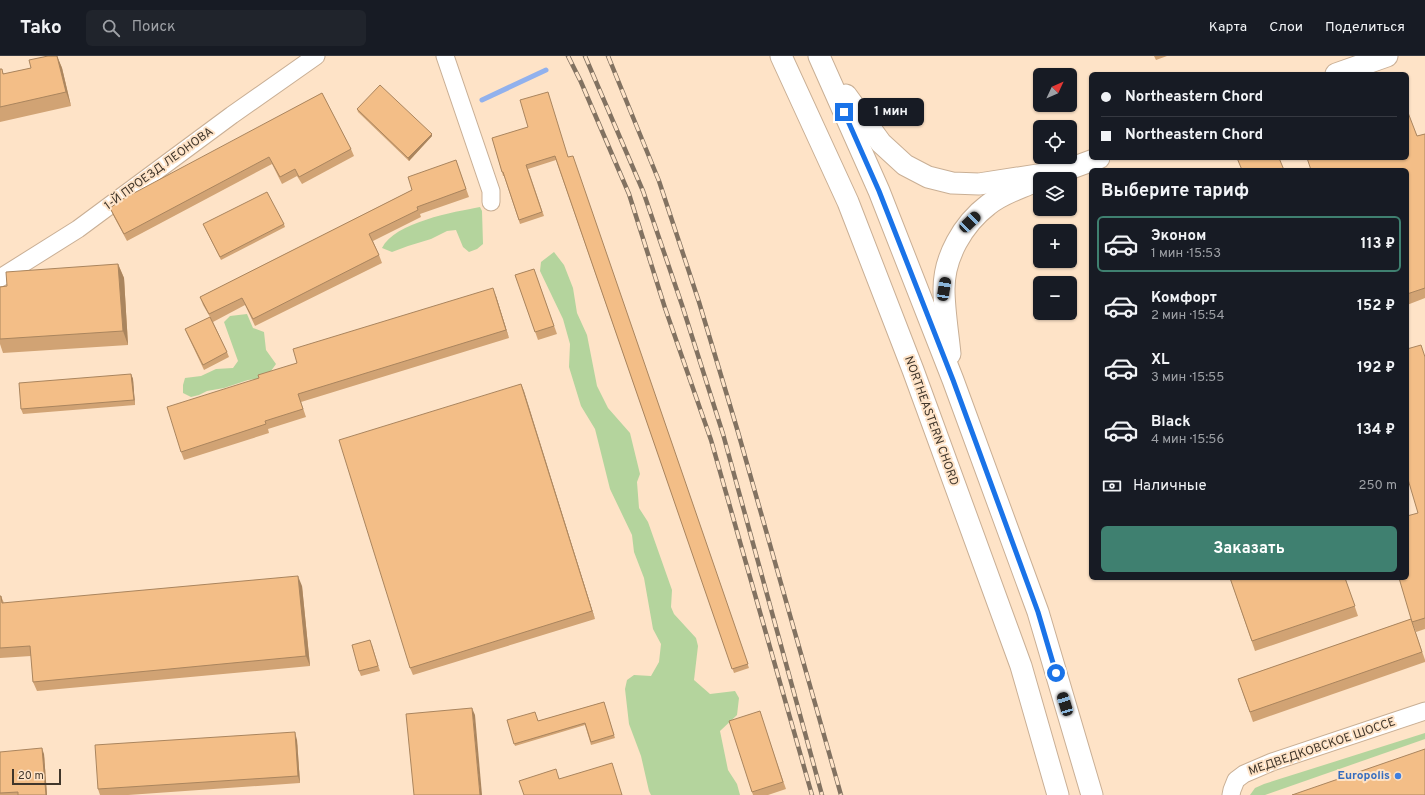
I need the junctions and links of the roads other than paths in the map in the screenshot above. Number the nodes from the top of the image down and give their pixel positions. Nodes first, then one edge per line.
1 (316, 56) edge
2 (445, 56) edge
3 (781, 56) edge
4 (1387, 56) edge
5 (820, 57) edge
6 (1342, 72) edge
7 (1093, 160) edge
8 (1063, 171) joint
9 (1033, 183) edge
10 (491, 202) dead end
11 (0, 278) edge
12 (953, 380) junction
13 (1425, 711) edge
14 (1058, 795) edge
15 (1092, 795) edge
16 (1231, 795) edge

1 - 11 street, 1-Й ПРОЕЗД ЛЕОНОВА
2 - 10 street
3 - 14 main road, NORTHEASTERN CHORD
4 - 6 main road
5 - 8 main road
5 - 12 main road
7 - 8 main road
9 - 12 main road
12 - 15 main road
13 - 16 street, МЕДВЕДКОВСКОЕ ШОССЕ

